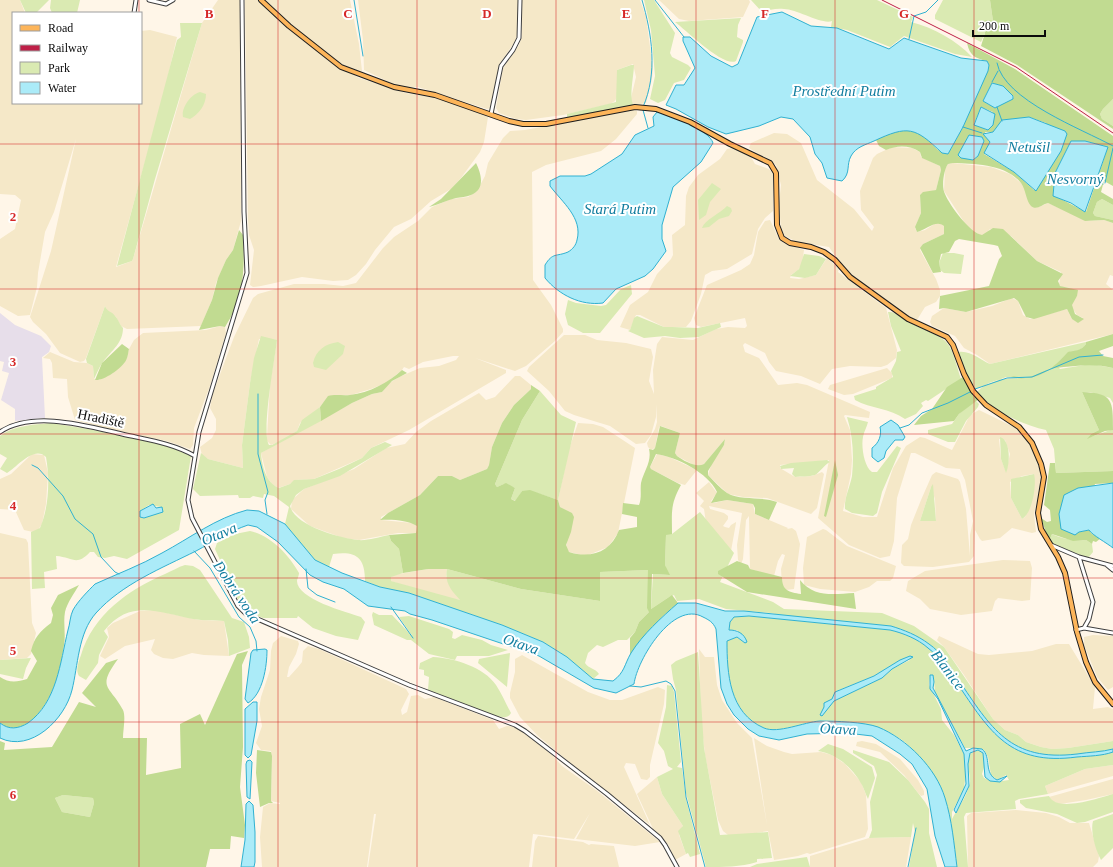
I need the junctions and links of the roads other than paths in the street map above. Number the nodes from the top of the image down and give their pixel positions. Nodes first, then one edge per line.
1 (136, 0) edge
2 (149, 0) edge
3 (173, 0) edge
4 (242, 0) edge
5 (261, 0) edge
6 (520, 0) edge
7 (134, 12) edge
8 (492, 114) junction
9 (0, 432) edge
10 (195, 456) junction
11 (1049, 544) junction
12 (1062, 550) junction
13 (1058, 557) junction
14 (1079, 557) junction
15 (1088, 560) junction
16 (1108, 565) junction
17 (1081, 566) junction
18 (1113, 566) edge
19 (1113, 570) edge
20 (1084, 628) junction
21 (1076, 630) junction
22 (1113, 633) edge
23 (1113, 704) edge
24 (677, 867) edge

1 - 7 street
2 - 3 street
4 - 10 street
5 - 8 main road
6 - 8 street
8 - 11 main road
9 - 10 street, Hradiště
10 - 24 street
11 - 12 street
11 - 13 main road
12 - 13 street
12 - 14 street
13 - 21 main road
14 - 15 street
14 - 17 street
15 - 16 street
15 - 17 street
16 - 18 street
16 - 19 street
17 - 20 street
20 - 21 street
20 - 22 street
21 - 23 main road

